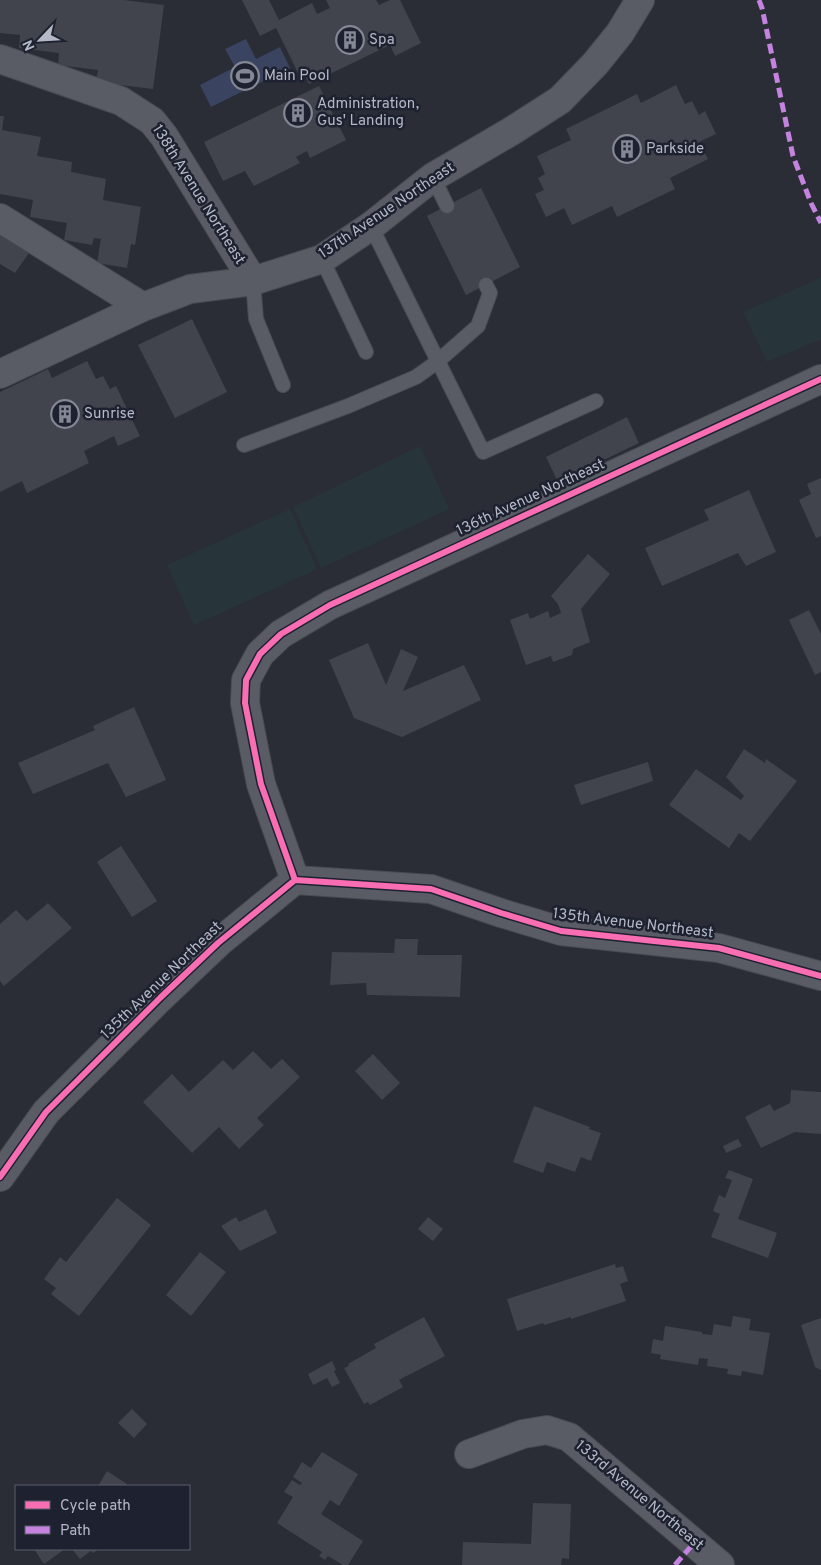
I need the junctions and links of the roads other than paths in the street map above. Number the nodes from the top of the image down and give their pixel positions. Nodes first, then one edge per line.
1 (640, 0) edge
2 (0, 59) edge
3 (433, 178) junction
4 (447, 206) dead end
5 (0, 218) edge
6 (371, 226) junction
7 (322, 259) junction
8 (252, 281) junction
9 (486, 285) dead end
10 (144, 308) junction
11 (366, 352) dead end
12 (437, 362) junction
13 (0, 374) edge
14 (821, 379) edge
15 (283, 386) dead end
16 (596, 400) dead end
17 (244, 445) dead end
18 (295, 880) junction
19 (821, 976) edge
20 (0, 1177) edge
21 (469, 1454) dead end
22 (720, 1565) edge

1 - 3 street, 137th Avenue Northeast
2 - 8 street, 138th Avenue Northeast
3 - 4 lane
3 - 6 street, 137th Avenue Northeast
5 - 10 street
6 - 7 street, 137th Avenue Northeast
6 - 12 lane
7 - 8 street, 137th Avenue Northeast
7 - 11 lane
8 - 10 street, 137th Avenue Northeast
8 - 15 lane
9 - 12 lane
10 - 13 street, 137th Avenue Northeast
12 - 16 lane
12 - 17 lane
14 - 18 street, 136th Avenue Northeast
18 - 19 street, 135th Avenue Northeast
18 - 20 street, 135th Avenue Northeast
21 - 22 street, 133rd Avenue Northeast

